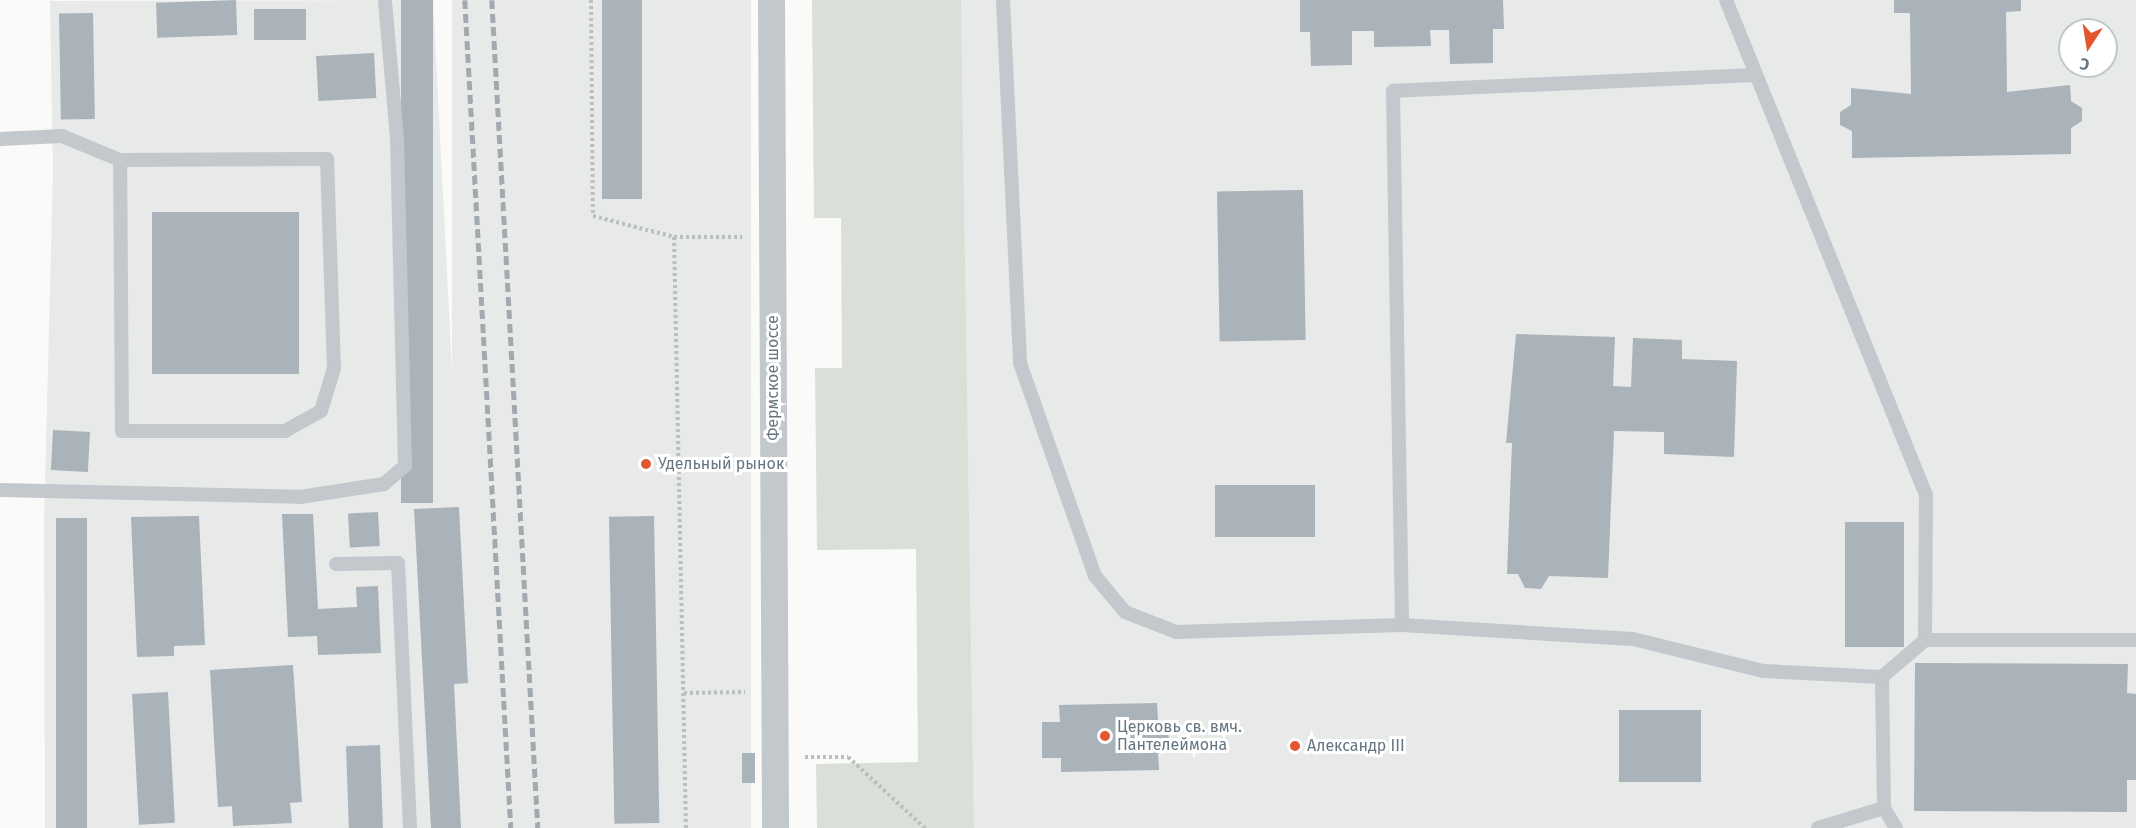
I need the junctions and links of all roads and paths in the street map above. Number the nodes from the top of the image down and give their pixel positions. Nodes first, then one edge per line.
1 (385, 0) edge
2 (591, 0) edge
3 (771, 0) edge
4 (1003, 0) edge
5 (1726, 0) edge
6 (1756, 75) junction
7 (0, 139) edge
8 (120, 160) junction
9 (772, 236) junction
10 (674, 237) junction
11 (0, 490) edge
12 (336, 564) dead end
13 (1401, 625) junction
14 (1925, 640) junction
15 (2136, 640) edge
16 (1882, 677) junction
17 (801, 757) dead end
18 (1884, 808) junction
19 (410, 828) edge
20 (686, 828) edge
21 (775, 828) edge
22 (924, 828) edge
23 (1818, 828) edge
24 (1896, 828) edge

1 - 11 lane
2 - 10 path
3 - 9 street, Фермское шоссе
4 - 13 lane
5 - 6 lane
6 - 13 lane
6 - 14 lane
7 - 8 lane
8 - 8 lane
9 - 10 path
9 - 21 street, Фермское шоссе
10 - 20 path
12 - 19 lane
13 - 16 lane
14 - 15 lane
14 - 16 lane
16 - 18 lane
17 - 22 path
18 - 23 lane
18 - 24 lane

